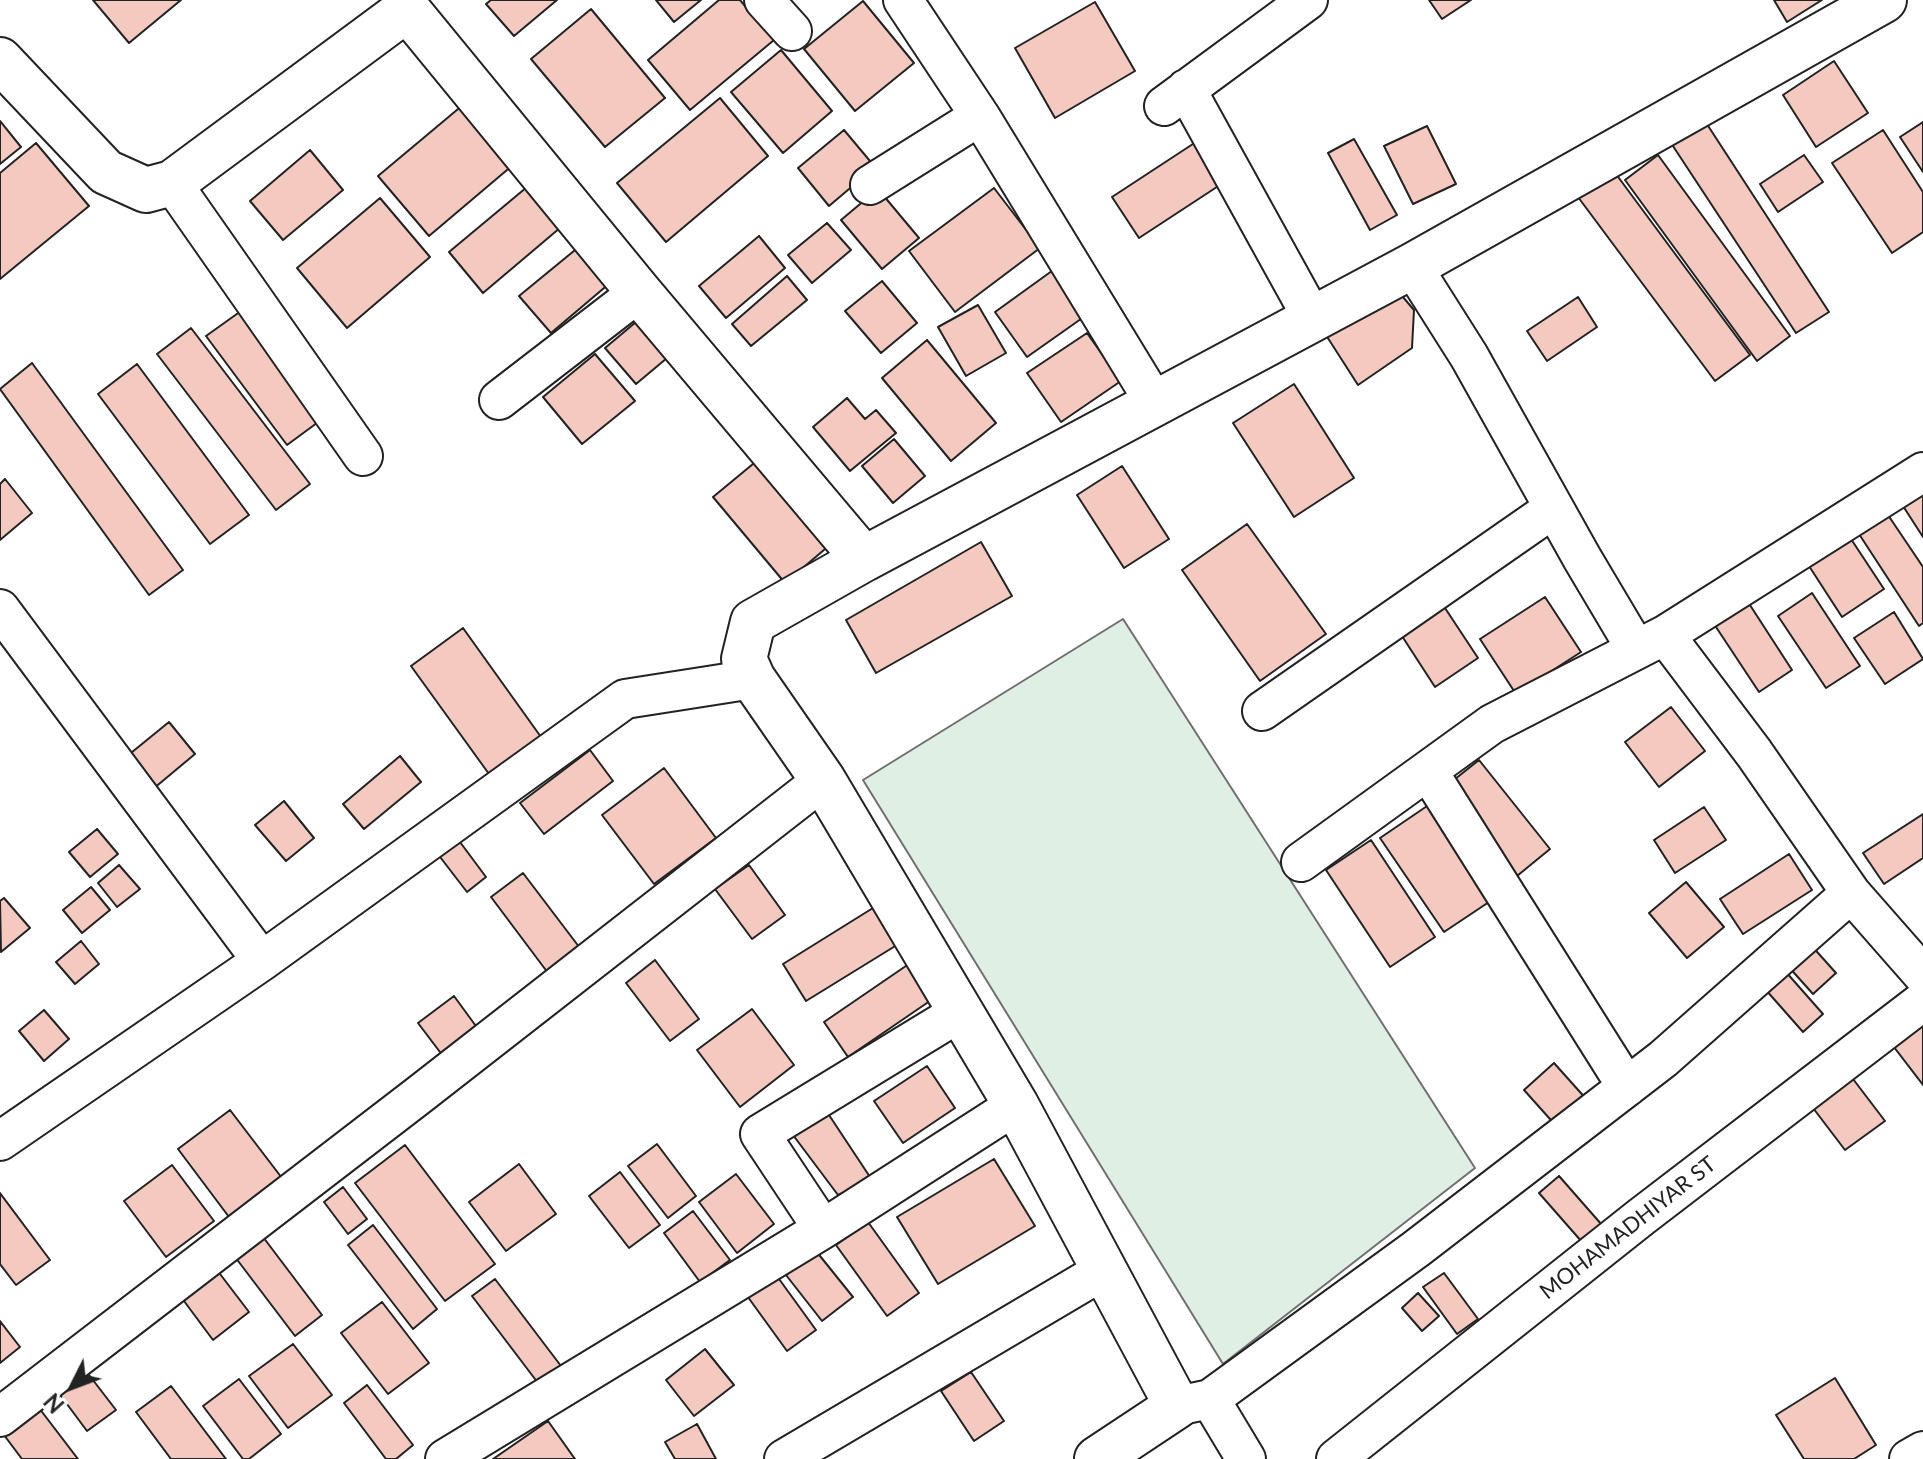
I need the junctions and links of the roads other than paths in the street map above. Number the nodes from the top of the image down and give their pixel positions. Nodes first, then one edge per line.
1 (764, 0) edge
2 (903, 0) edge
3 (1308, 0) edge
4 (1884, 0) edge
5 (412, 4) edge
6 (792, 31) dead end
7 (0, 60) edge
8 (980, 116) junction
9 (172, 183) junction
10 (870, 185) dead end
11 (1412, 266) junction
12 (639, 292) junction
13 (1313, 319) junction
14 (499, 400) dead end
15 (1155, 403) junction
16 (363, 456) dead end
17 (1923, 472) edge
18 (1554, 508) junction
19 (864, 559) junction
20 (0, 609) edge
21 (1651, 642) junction
22 (753, 679) junction
23 (1262, 711) dead end
24 (1428, 771) junction
25 (823, 780) junction
26 (1301, 862) dead end
27 (1851, 893) junction
28 (262, 961) junction
29 (1923, 975) edge
30 (1923, 1001) edge
31 (960, 1012) junction
32 (1627, 1087) junction
33 (1016, 1105) junction
34 (0, 1141) edge
35 (823, 1229) junction
36 (1104, 1270) junction
37 (1193, 1402) junction
38 (0, 1417) edge
39 (1923, 1451) edge
40 (445, 1459) edge
41 (784, 1459) edge
42 (1097, 1459) edge
43 (1246, 1459) edge
44 (1336, 1459) edge
45 (1909, 1459) edge

1 - 6 street
2 - 8 street
3 - 13 street
4 - 11 street
5 - 9 street
5 - 12 street
7 - 9 street
8 - 10 street
8 - 15 street
9 - 16 street
11 - 13 street
11 - 18 street
12 - 14 street
12 - 19 street
13 - 15 street
15 - 19 street
17 - 21 street
18 - 21 street
18 - 23 street
19 - 22 street
20 - 28 street
21 - 24 street
21 - 27 street
22 - 25 street
22 - 28 street
24 - 26 street
24 - 32 street
25 - 31 street
25 - 38 street
27 - 29 street
27 - 32 street
28 - 34 street
30 - 44 street, MOHAMADHIYAR ST
31 - 33 street
31 - 35 street
32 - 37 street
33 - 35 street
33 - 36 street
35 - 40 street
36 - 37 street
36 - 41 street
37 - 42 street
37 - 43 street
39 - 45 street

